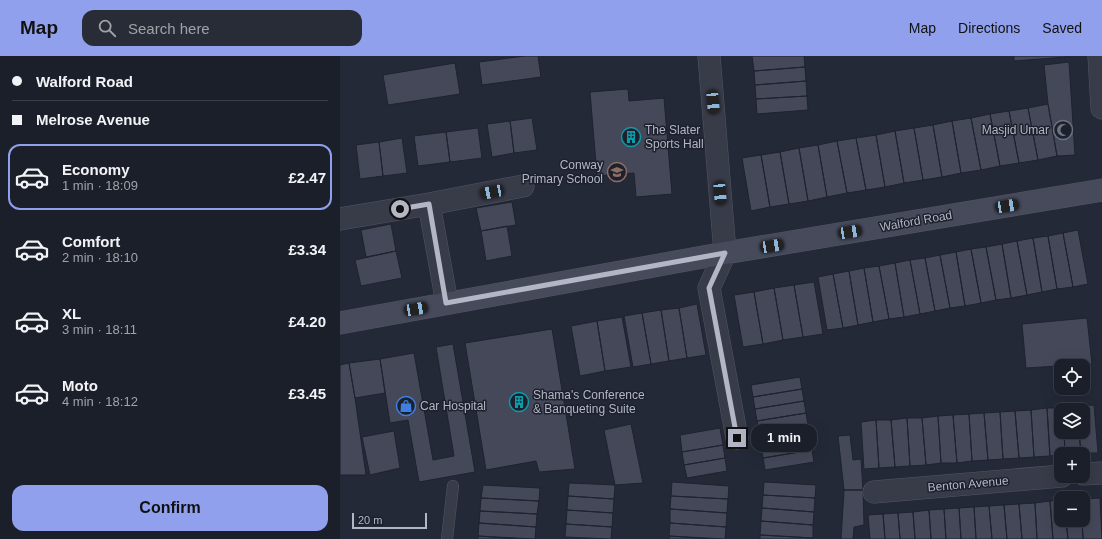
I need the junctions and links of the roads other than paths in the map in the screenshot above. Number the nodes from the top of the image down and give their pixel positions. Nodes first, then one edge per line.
1 (709, 56) edge
2 (1099, 56) edge
3 (1102, 108) edge
4 (523, 186) dead end
5 (1102, 190) edge
6 (429, 204) junction
7 (340, 219) edge
8 (725, 253) junction
9 (446, 303) junction
10 (340, 323) edge
11 (737, 438) dead end
12 (1102, 473) edge
13 (1090, 474) edge
14 (1054, 477) edge
15 (453, 486) dead end
16 (874, 492) dead end
17 (447, 539) edge

1 - 8 street
2 - 3 street
4 - 6 street
5 - 8 main road, Walford Road
6 - 7 street
6 - 9 street
8 - 9 main road, Walford Road
8 - 11 street
9 - 10 main road, Walford Road
12 - 13 street
14 - 16 street, Benton Avenue
15 - 17 lane

